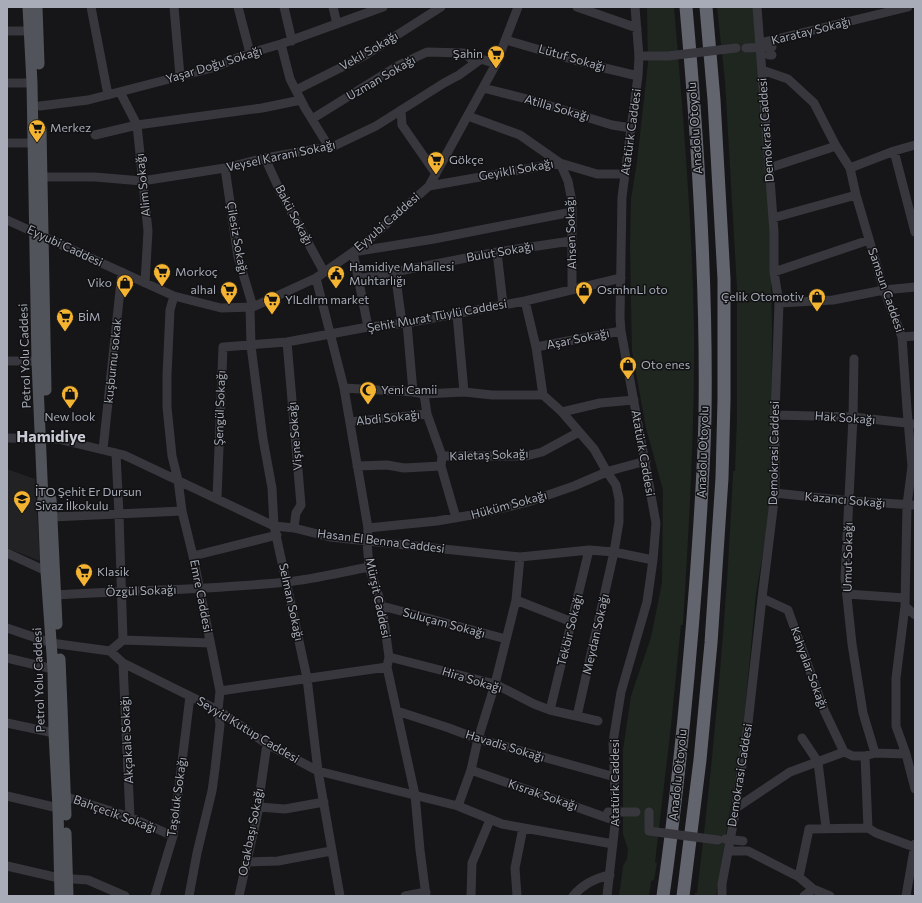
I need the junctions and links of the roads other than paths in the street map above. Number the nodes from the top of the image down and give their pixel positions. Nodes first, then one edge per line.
1 (28, 7) edge
2 (37, 7) edge
3 (91, 7) edge
4 (174, 7) edge
5 (238, 7) edge
6 (284, 7) edge
7 (333, 7) edge
8 (383, 7) edge
9 (440, 7) edge
10 (518, 7) edge
11 (577, 7) edge
12 (635, 7) edge
13 (686, 7) edge
14 (706, 7) edge
15 (757, 7) edge
16 (908, 7) edge
17 (372, 9) edge
18 (337, 24) junction
19 (637, 28) junction
20 (30, 31) junction
21 (7, 32) edge
22 (506, 40) junction
23 (292, 41) junction
24 (760, 43) junction
25 (281, 44) junction
26 (736, 48) dead end
27 (746, 48) dead end
28 (771, 52) dead end
29 (250, 53) junction
30 (639, 56) junction
31 (475, 62) junction
32 (496, 64) junction
33 (762, 70) junction
34 (180, 76) junction
35 (638, 76) junction
36 (7, 83) edge
37 (32, 83) junction
38 (483, 88) junction
39 (296, 90) junction
40 (120, 92) junction
41 (108, 95) junction
42 (301, 100) junction
43 (40, 106) junction
44 (401, 110) junction
45 (468, 116) junction
46 (312, 119) junction
47 (137, 125) junction
48 (631, 128) junction
49 (95, 135) dead end
50 (7, 143) edge
51 (33, 143) junction
52 (915, 145) edge
53 (836, 146) junction
54 (329, 147) junction
55 (894, 151) junction
56 (265, 158) junction
57 (560, 163) junction
58 (225, 168) junction
59 (769, 168) junction
60 (850, 168) junction
61 (436, 174) junction
62 (625, 174) junction
63 (41, 178) junction
64 (142, 181) junction
65 (429, 186) junction
66 (856, 195) junction
67 (572, 212) junction
68 (773, 218) junction
69 (7, 220) edge
70 (915, 232) edge
71 (38, 233) junction
72 (869, 240) junction
73 (571, 241) junction
74 (353, 252) junction
75 (497, 252) junction
76 (122, 272) junction
77 (324, 272) junction
78 (395, 272) junction
79 (774, 272) junction
80 (316, 278) junction
81 (621, 278) junction
82 (358, 279) junction
83 (145, 283) junction
84 (915, 287) edge
85 (572, 290) junction
86 (884, 290) junction
87 (174, 296) junction
88 (524, 301) junction
89 (779, 303) junction
90 (503, 304) junction
91 (251, 307) junction
92 (457, 314) junction
93 (405, 323) junction
94 (368, 327) junction
95 (621, 331) junction
96 (331, 335) junction
97 (915, 336) edge
98 (902, 337) junction
99 (287, 342) junction
100 (251, 346) junction
101 (536, 348) junction
102 (854, 359) dead end
103 (7, 361) edge
104 (37, 361) junction
105 (344, 388) junction
106 (413, 392) junction
107 (464, 392) junction
108 (424, 394) junction
109 (543, 395) junction
110 (634, 400) junction
111 (562, 412) junction
112 (427, 414) junction
113 (775, 415) junction
114 (853, 417) junction
115 (350, 422) junction
116 (912, 424) edge
117 (579, 432) junction
118 (7, 438) edge
119 (44, 439) junction
120 (103, 449) junction
121 (116, 453) junction
122 (441, 461) junction
123 (646, 461) junction
124 (356, 466) junction
125 (607, 472) junction
126 (178, 480) junction
127 (775, 493) junction
128 (217, 498) junction
129 (850, 501) junction
130 (911, 505) edge
131 (182, 511) junction
132 (119, 515) junction
133 (52, 517) junction
134 (456, 518) junction
135 (274, 526) junction
136 (294, 528) junction
137 (368, 528) junction
138 (277, 535) junction
139 (367, 541) junction
140 (589, 550) junction
141 (614, 552) junction
142 (193, 556) junction
143 (8, 557) edge
144 (520, 557) junction
145 (653, 560) junction
146 (369, 567) junction
147 (46, 571) junction
148 (287, 582) junction
149 (200, 589) junction
150 (122, 591) junction
151 (847, 594) junction
152 (56, 595) junction
153 (762, 598) junction
154 (516, 600) junction
155 (905, 602) junction
156 (382, 606) junction
157 (915, 615) edge
158 (572, 622) junction
159 (7, 628) edge
160 (506, 639) junction
161 (123, 640) junction
162 (210, 642) junction
163 (55, 643) junction
164 (110, 651) junction
165 (389, 657) junction
166 (7, 658) edge
167 (123, 663) junction
168 (387, 666) junction
169 (53, 669) junction
170 (307, 678) junction
171 (495, 684) junction
172 (220, 691) junction
173 (190, 696) junction
174 (218, 710) junction
175 (550, 710) junction
176 (397, 711) junction
177 (577, 716) junction
178 (598, 721) dead end
179 (7, 723) edge
180 (54, 733) junction
181 (802, 738) dead end
182 (478, 739) junction
183 (267, 744) junction
184 (844, 752) junction
185 (875, 753) junction
186 (906, 754) junction
187 (865, 756) junction
188 (818, 762) junction
189 (471, 770) junction
190 (318, 771) junction
191 (615, 777) junction
192 (914, 778) edge
193 (915, 789) edge
194 (61, 795) junction
195 (415, 795) junction
196 (7, 796) edge
197 (324, 802) junction
198 (458, 806) junction
199 (259, 807) junction
200 (58, 808) junction
201 (736, 808) junction
202 (608, 812) dead end
203 (636, 812) dead end
204 (649, 812) dead end
205 (130, 817) junction
206 (490, 820) junction
207 (616, 821) junction
208 (523, 828) junction
209 (826, 828) junction
210 (868, 828) junction
211 (173, 836) junction
212 (743, 841) dead end
213 (613, 844) junction
214 (914, 846) edge
215 (331, 851) junction
216 (728, 851) junction
217 (246, 862) junction
218 (7, 866) edge
219 (610, 875) junction
220 (799, 877) junction
221 (63, 878) junction
222 (813, 889) junction
223 (426, 894) edge
224 (60, 896) edge
225 (68, 896) edge
226 (125, 896) edge
227 (155, 896) edge
228 (189, 896) edge
229 (239, 896) edge
230 (340, 896) edge
231 (405, 896) edge
232 (471, 896) edge
233 (517, 896) edge
234 (574, 896) edge
235 (607, 896) edge
236 (663, 896) edge
237 (683, 896) edge
238 (722, 896) edge
239 (804, 896) edge
240 (830, 896) edge
241 (906, 896) edge

1 - 20 main road, Petrol Yolu Caddesi
2 - 43 main road, Petrol Yolu Caddesi
3 - 41 street
4 - 34 street
5 - 29 street
6 - 23 street
7 - 18 street
8 - 17 street, Yaşar Doğu Sokağı
9 - 39 street, Vekil Sokağı
10 - 22 street, Eyyubi Caddesi
11 - 19 street
12 - 19 street, Atatürk Caddesi
13 - 236 highway, Anadolu Otoyolu
14 - 237 highway, Anadolu Otoyolu
15 - 24 street, Demokrasi Caddesi
16 - 24 street, Karatay Sokağı
17 - 18 street, Yaşar Doğu Sokağı
18 - 23 street, Yaşar Doğu Sokağı
19 - 30 street, Atatürk Caddesi
20 - 21 street
20 - 37 main road, Petrol Yolu Caddesi
22 - 32 street, Eyyubi Caddesi
22 - 35 street, Lütuf Sokağı
23 - 25 street, Yaşar Doğu Sokağı
24 - 33 street, Demokrasi Caddesi
25 - 29 street, Yaşar Doğu Sokağı
25 - 39 street
26 - 30 street, bridge
27 - 28 street, bridge
29 - 34 street, Yaşar Doğu Sokağı
30 - 35 street, Atatürk Caddesi
31 - 32 street
31 - 44 street, Veysel Karani Sokağı
31 - 46 street, Uzman Sokağı
32 - 38 street, Eyyubi Caddesi
33 - 53 street, Samsun Caddesi
33 - 59 street, Demokrasi Caddesi
34 - 40 street, Yaşar Doğu Sokağı
35 - 48 street, Atatürk Caddesi
36 - 37 street
37 - 51 main road, Petrol Yolu Caddesi
38 - 45 street, Eyyubi Caddesi
38 - 48 street, Atilla Sokağı
39 - 42 street
40 - 41 street, Yaşar Doğu Sokağı
40 - 47 street, Alim Sokağı
41 - 43 street, Yaşar Doğu Sokağı
42 - 46 street
42 - 47 street
43 - 63 main road, Petrol Yolu Caddesi
44 - 54 street, Veysel Karani Sokağı
44 - 61 street
45 - 57 street
45 - 61 street, Eyyubi Caddesi
46 - 54 street
47 - 49 street
47 - 64 street, Alim Sokağı
48 - 62 street, Atatürk Caddesi
50 - 51 street
51 - 71 main road, Petrol Yolu Caddesi
52 - 55 street
53 - 59 street
53 - 60 street, Samsun Caddesi
54 - 56 street, Veysel Karani Sokağı
55 - 60 street
55 - 70 street
56 - 58 street, Veysel Karani Sokağı
56 - 77 street, Bakü Sokağı
57 - 62 street, Geyikli Sokağı
57 - 65 street, Geyikli Sokağı
57 - 67 street, Ahsen Sokağı
58 - 64 street, Veysel Karani Sokağı
58 - 91 street, Çilesiz Sokağı
59 - 68 street, Demokrasi Caddesi
60 - 66 street, Samsun Caddesi
61 - 65 street, Eyyubi Caddesi
62 - 81 street, Atatürk Caddesi
63 - 64 street, Veysel Karani Sokağı
63 - 71 main road, Petrol Yolu Caddesi
64 - 83 street, Alim Sokağı
65 - 74 street, Eyyubi Caddesi
66 - 68 street
66 - 72 street, Samsun Caddesi
67 - 73 street, Ahsen Sokağı
67 - 74 street
68 - 79 street, Demokrasi Caddesi
69 - 71 street, Eyyubi Caddesi
71 - 76 street, Eyyubi Caddesi
71 - 104 main road, Petrol Yolu Caddesi
71 - 119 main road, Petrol Yolu Caddesi
72 - 79 street
72 - 86 street, Samsun Caddesi
73 - 75 street, Bulut Sokağı
73 - 85 street, Ahsen Sokağı
74 - 77 street, Eyyubi Caddesi
74 - 82 street
75 - 78 street, Bulut Sokağı
75 - 90 street
76 - 83 street, Eyyubi Caddesi
76 - 120 street, kuşburnu sokak
77 - 80 street, Eyyubi Caddesi
78 - 82 street, Bulut Sokağı
78 - 93 street
79 - 89 street, Demokrasi Caddesi
80 - 91 street, Eyyubi Caddesi
80 - 96 street, Mürşit Caddesi
81 - 85 street, Şehit Murat Tüylü Caddesi
81 - 95 street, Atatürk Caddesi
82 - 94 street
83 - 87 street, Eyyubi Caddesi
84 - 86 street
85 - 88 street, Şehit Murat Tüylü Caddesi
86 - 89 street
86 - 98 street, Samsun Caddesi
87 - 91 street, Eyyubi Caddesi
87 - 126 street, Emre Caddesi
88 - 90 street, Şehit Murat Tüylü Caddesi
88 - 101 street
89 - 113 street, Demokrasi Caddesi
90 - 92 street, Şehit Murat Tüylü Caddesi
91 - 100 street, Selman Sokağı
92 - 93 street, Şehit Murat Tüylü Caddesi
92 - 107 street
93 - 94 street, Şehit Murat Tüylü Caddesi
93 - 106 street
94 - 96 street, Şehit Murat Tüylü Caddesi
95 - 101 street, Aşar Sokağı
95 - 110 street, Atatürk Caddesi
96 - 99 street, Şehit Murat Tüylü Caddesi
96 - 105 street, Mürşit Caddesi
97 - 98 street
98 - 116 street, Samsun Caddesi
99 - 100 street, Şehit Murat Tüylü Caddesi
99 - 136 street, Vişne Sokağı
100 - 128 street, Şengül Sokağı
100 - 135 street, Selman Sokağı
101 - 109 street
102 - 114 street, Umut Sokağı
103 - 104 street
104 - 119 main road, Petrol Yolu Caddesi
105 - 106 street
105 - 115 street, Mürşit Caddesi
106 - 108 street
107 - 108 street
107 - 109 street
108 - 112 street
109 - 111 street, Meydan Sokağı
110 - 111 street
110 - 123 street, Atatürk Caddesi
111 - 117 street, Meydan Sokağı
112 - 115 street, Abdi Sokağı
112 - 122 street
113 - 114 street, Hak Sokağı
113 - 127 street, Demokrasi Caddesi
114 - 116 street, Hak Sokağı
114 - 129 street, Umut Sokağı
115 - 124 street, Mürşit Caddesi
116 - 130 street, Samsun Caddesi
117 - 122 street, Kaletaş Sokağı
117 - 125 street, Meydan Sokağı
118 - 119 street, Hasan El Benna Caddesi
119 - 120 street, Hasan El Benna Caddesi
119 - 133 main road, Petrol Yolu Caddesi
119 - 147 main road, Petrol Yolu Caddesi
120 - 121 street, Hasan El Benna Caddesi
121 - 126 street, Hasan El Benna Caddesi
121 - 132 street
122 - 124 street, Kaletaş Sokağı
122 - 134 street
123 - 125 street, Hüküm Sokağı
123 - 145 street, Atatürk Caddesi
124 - 137 street, Mürşit Caddesi
125 - 134 street, Hüküm Sokağı
125 - 141 street, Meydan Sokağı
126 - 128 street, Hasan El Benna Caddesi
126 - 131 street, Emre Caddesi
127 - 129 street, Kazancı Sokağı
127 - 153 street, Demokrasi Caddesi
128 - 135 street, Hasan El Benna Caddesi
129 - 130 street, Kazancı Sokağı
129 - 151 street, Umut Sokağı
130 - 155 street, Samsun Caddesi
131 - 132 street
131 - 142 street, Emre Caddesi
132 - 133 street
132 - 150 street
133 - 152 main road, Petrol Yolu Caddesi
134 - 137 street, Hüküm Sokağı
135 - 136 street, Hasan El Benna Caddesi
135 - 138 street, Selman Sokağı
136 - 139 street, Hasan El Benna Caddesi
137 - 139 street, Mürşit Caddesi
138 - 142 street
138 - 148 street, Selman Sokağı
139 - 144 street, Hasan El Benna Caddesi
139 - 146 street, Mürşit Caddesi
140 - 141 street, Hasan El Benna Caddesi
140 - 144 street, Hasan El Benna Caddesi
140 - 158 street, Tekbir Sokağı
141 - 145 street, Hasan El Benna Caddesi
141 - 177 street, Meydan Sokağı
142 - 149 street, Emre Caddesi
143 - 147 street
144 - 154 street
145 - 191 street, Atatürk Caddesi
146 - 148 street, Özgül Sokağı
146 - 156 street, Mürşit Caddesi
147 - 163 main road, Petrol Yolu Caddesi
148 - 149 street, Özgül Sokağı
148 - 170 street, Selman Sokağı
149 - 150 street, Özgül Sokağı
149 - 162 street, Emre Caddesi
150 - 152 street, Özgül Sokağı
150 - 161 street
151 - 155 street
151 - 185 street, Umut Sokağı
152 - 163 main road, Petrol Yolu Caddesi
153 - 184 street, Kahyalar Sokağı
153 - 201 street, Demokrasi Caddesi
154 - 158 street
154 - 160 street
155 - 157 street
155 - 186 street, Samsun Caddesi
156 - 160 street, Suluçam Sokağı
156 - 165 street, Mürşit Caddesi
158 - 175 street, Tekbir Sokağı
159 - 163 street
160 - 171 street
161 - 162 street
161 - 164 street
162 - 172 street, Emre Caddesi
163 - 164 street
163 - 169 main road, Petrol Yolu Caddesi
163 - 194 main road, Petrol Yolu Caddesi
164 - 167 street, Seyyid Kutup Caddesi
165 - 168 street, Mürşit Caddesi
165 - 171 street, Hira Sokağı
166 - 169 street
167 - 173 street, Seyyid Kutup Caddesi
167 - 205 street, Akçakale Sokağı
168 - 170 street
168 - 176 street, Mürşit Caddesi
169 - 180 main road, Petrol Yolu Caddesi
170 - 172 street
170 - 190 street, Selman Sokağı
171 - 175 street, Hira Sokağı
171 - 182 street
172 - 174 street, Emre Caddesi
173 - 174 street, Seyyid Kutup Caddesi
173 - 211 street, Taşoluk Sokağı
174 - 183 street, Seyyid Kutup Caddesi
174 - 228 street, Emre Caddesi
175 - 177 street, Hira Sokağı
176 - 182 street, Havadis Sokağı
176 - 195 street, Mürşit Caddesi
177 - 178 street, Hira Sokağı
179 - 180 street
180 - 194 main road, Petrol Yolu Caddesi
181 - 188 street
182 - 189 street
182 - 191 street, Havadis Sokağı
183 - 190 street, Seyyid Kutup Caddesi
183 - 199 street, Ocakbaşı Sokağı
184 - 187 street
184 - 188 street
185 - 186 street
185 - 187 street
186 - 192 street, Samsun Caddesi
187 - 210 street
188 - 201 street
188 - 209 street
189 - 198 street
189 - 207 street, Kısrak Sokağı
190 - 195 street, Seyyid Kutup Caddesi
190 - 197 street, Selman Sokağı
191 - 207 street, Atatürk Caddesi
192 - 193 street, Samsun Caddesi
194 - 200 main road, Petrol Yolu Caddesi
194 - 205 street, Bahçecik Sokağı
194 - 221 main road, Petrol Yolu Caddesi
195 - 198 street, Seyyid Kutup Caddesi
195 - 223 street, Mürşit Caddesi
196 - 200 street
197 - 199 street
197 - 215 street, Selman Sokağı
198 - 206 street, Seyyid Kutup Caddesi
199 - 217 street, Ocakbaşı Sokağı
200 - 221 main road, Petrol Yolu Caddesi
201 - 216 street, Demokrasi Caddesi
202 - 203 street, bridge
204 - 212 street, bridge
205 - 211 street, Bahçecik Sokağı
206 - 208 street, Seyyid Kutup Caddesi
206 - 232 street
207 - 213 street, Atatürk Caddesi
208 - 213 street, Seyyid Kutup Caddesi
208 - 233 street
209 - 210 street
209 - 220 street
210 - 214 street
211 - 227 street, Taşoluk Sokağı
213 - 219 street, Atatürk Caddesi
214 - 241 street
215 - 217 street
215 - 230 street, Selman Sokağı
216 - 220 street
216 - 238 street, Demokrasi Caddesi
217 - 229 street, Ocakbaşı Sokağı
218 - 221 street
219 - 234 street
219 - 235 street, Atatürk Caddesi
220 - 222 street
221 - 224 main road, Petrol Yolu Caddesi
221 - 225 main road, Petrol Yolu Caddesi
221 - 226 street
222 - 239 street
222 - 240 street
223 - 231 street

